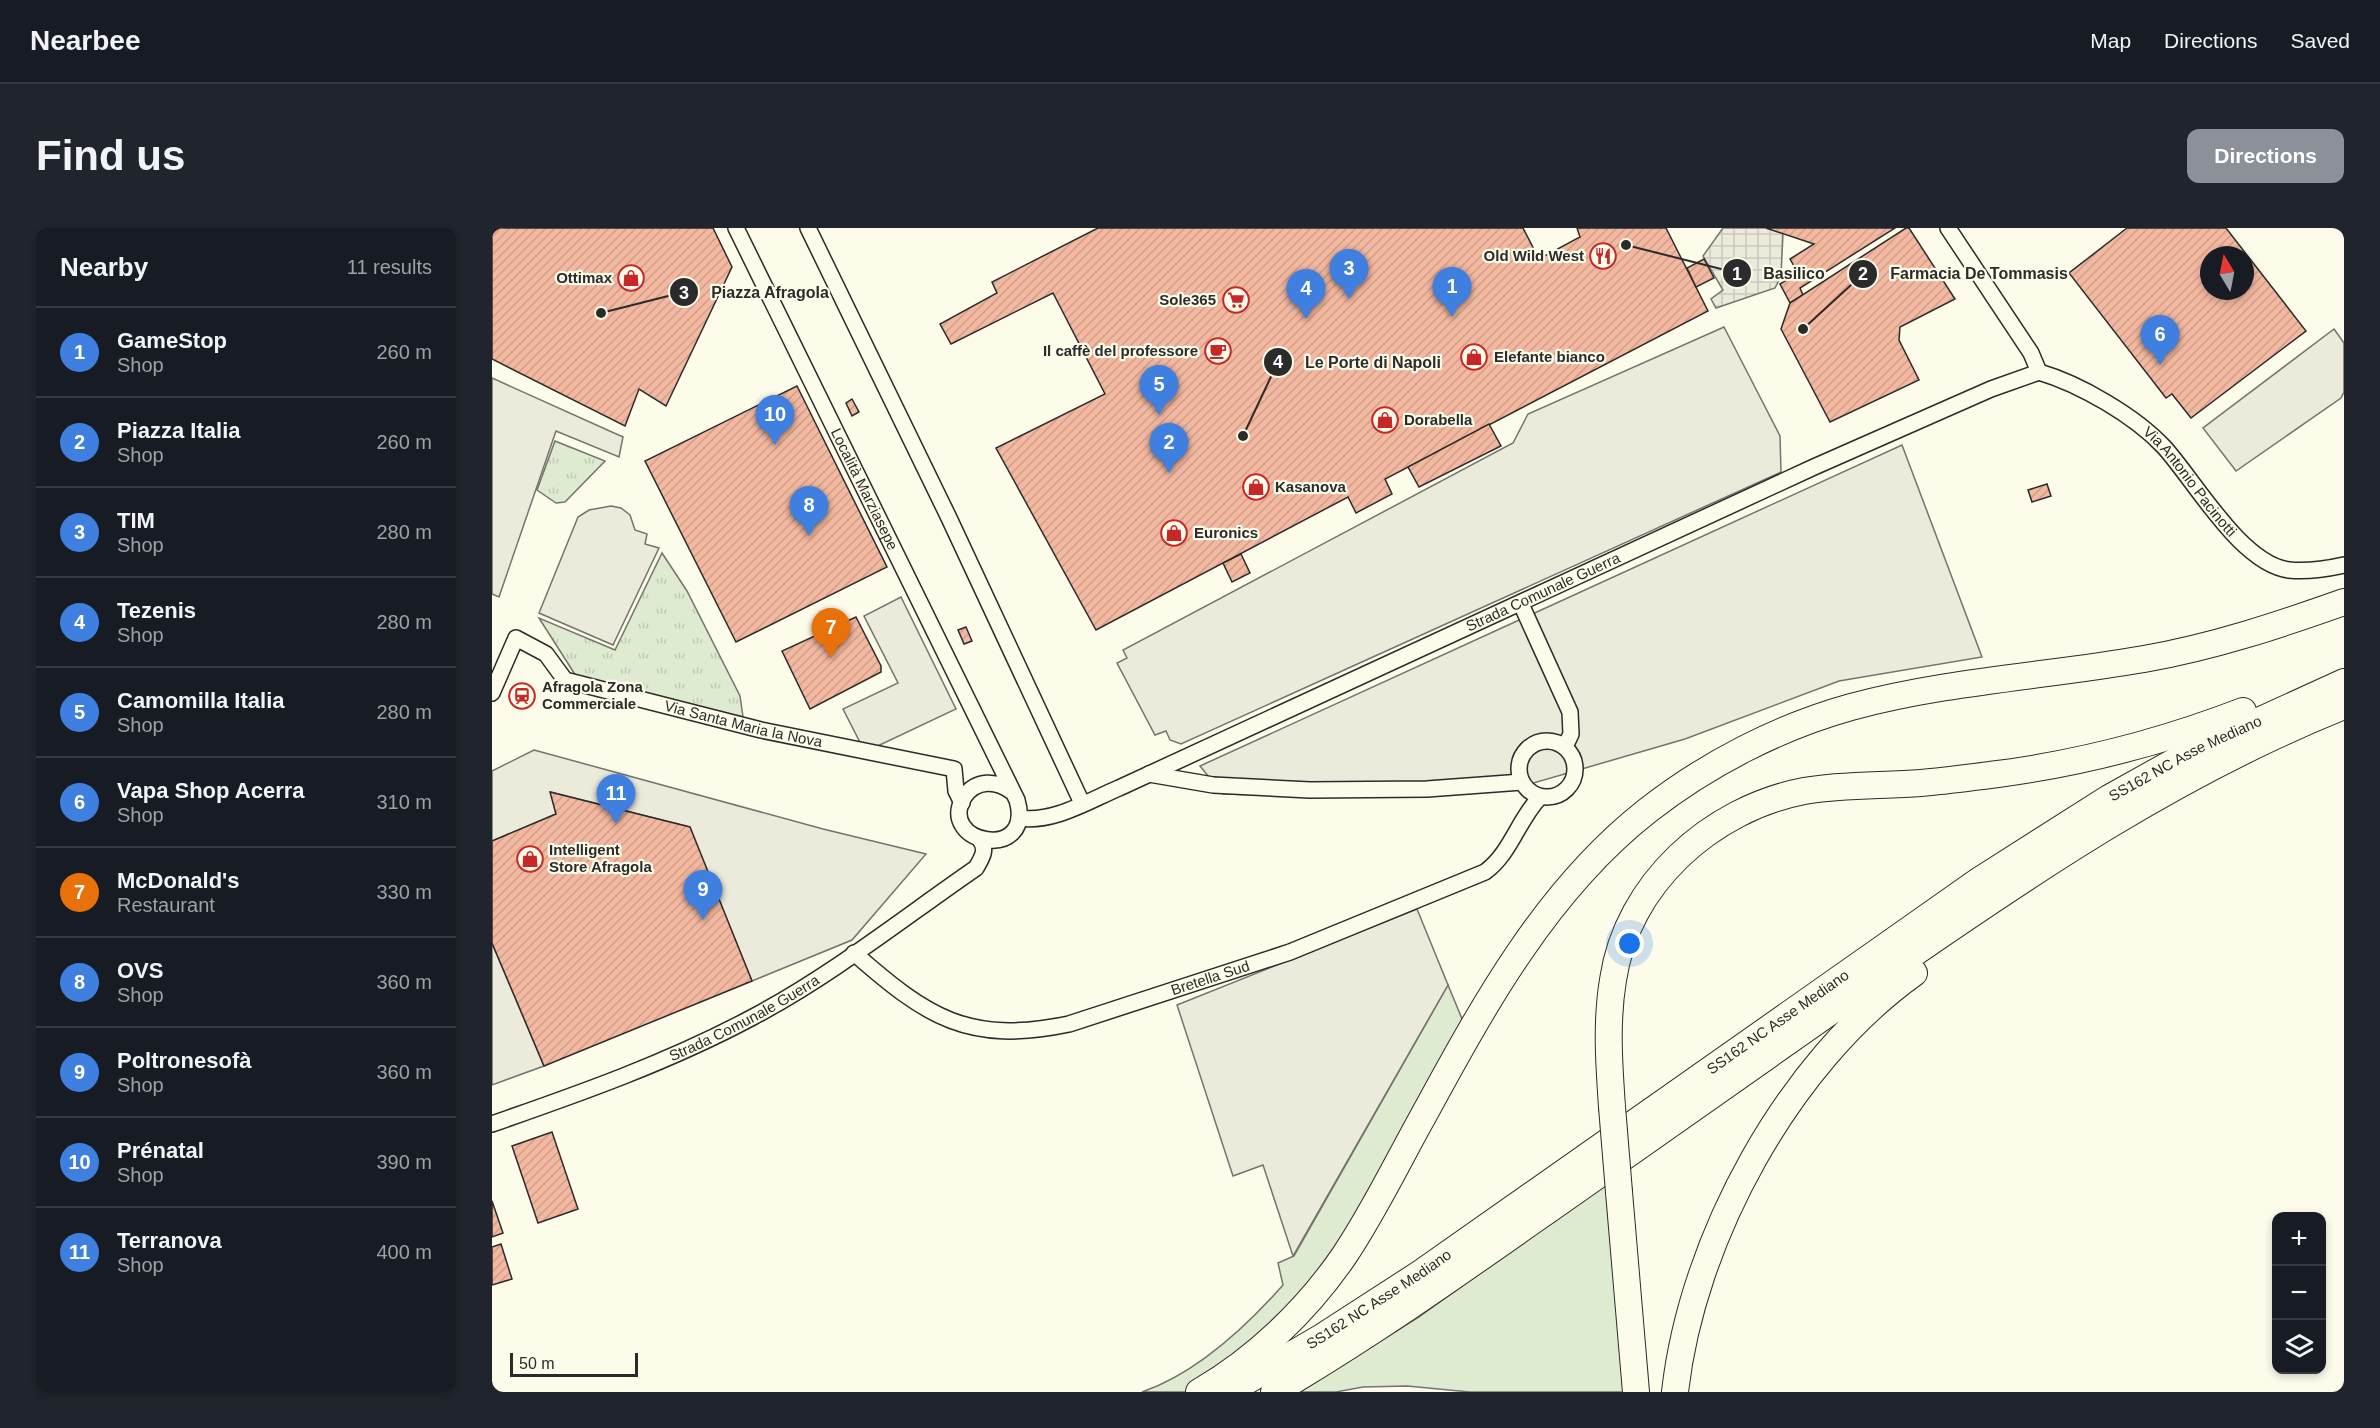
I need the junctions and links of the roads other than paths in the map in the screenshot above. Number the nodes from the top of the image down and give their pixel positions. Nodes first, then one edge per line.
1 (736, 228) edge
2 (808, 228) edge
3 (1948, 228) edge
4 (2039, 372) junction
5 (2344, 565) edge
6 (2344, 602) edge
7 (1521, 604) junction
8 (2344, 681) edge
9 (492, 693) edge
10 (2344, 706) edge
11 (1566, 747) junction
12 (992, 749) junction
13 (1149, 774) junction
14 (1522, 782) junction
15 (983, 783) junction
16 (1012, 792) junction
17 (1540, 797) junction
18 (962, 803) junction
19 (1082, 803) junction
20 (2121, 817) junction
21 (1019, 818) junction
22 (980, 840) junction
23 (854, 953) junction
24 (492, 1124) edge
25 (1199, 1392) edge
26 (1228, 1392) edge
27 (1274, 1392) edge
28 (1636, 1392) edge
29 (1675, 1392) edge

1 - 12 street, Località Marziasepe
2 - 19 street
3 - 4 street
4 - 5 street, Via Antonio Pacinotti
4 - 7 street, Strada Comunale Guerra
6 - 25 highway
7 - 11 street
7 - 13 street, Strada Comunale Guerra
8 - 26 highway, SS162 NC Asse Mediano
8 - 28 highway, bridge
9 - 18 street, Via Santa Maria la Nova
10 - 20 highway, SS162 NC Asse Mediano
11 - 14 street
11 - 17 street
12 - 15 street
12 - 16 street, Località Marziasepe
13 - 14 street
13 - 19 street, Strada Comunale Guerra
14 - 17 street
15 - 16 street
15 - 18 street
16 - 21 street
17 - 23 street, Bretella Sud
18 - 22 street
19 - 21 street, Strada Comunale Guerra
20 - 27 highway, SS162 NC Asse Mediano
20 - 29 highway
21 - 22 street
22 - 23 street, Strada Comunale Guerra
23 - 24 street, Strada Comunale Guerra

